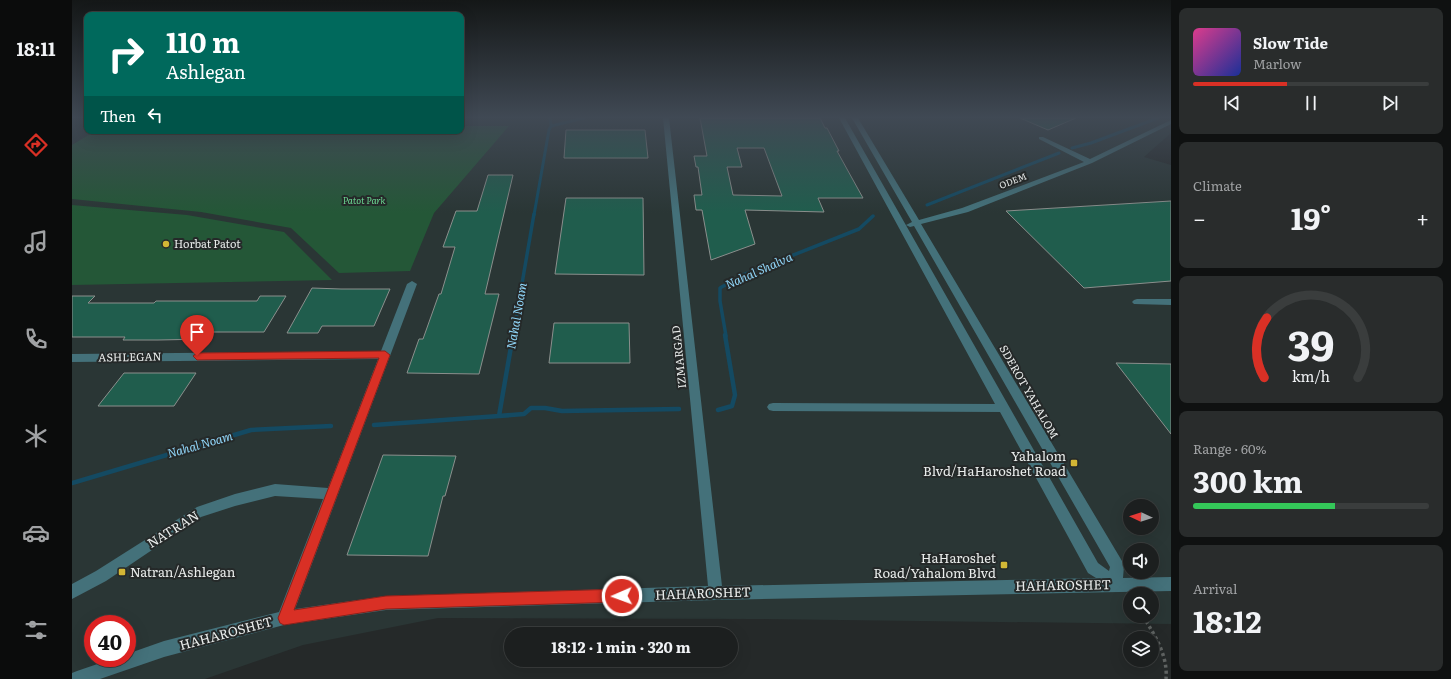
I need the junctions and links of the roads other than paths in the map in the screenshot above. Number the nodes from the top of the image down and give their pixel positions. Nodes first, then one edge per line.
1 (669, 150) edge
2 (859, 150) edge
3 (873, 150) edge
4 (1065, 150) edge
5 (1115, 150) edge
6 (1090, 162) junction
7 (916, 224) junction
8 (902, 227) junction
9 (412, 284) dead end
10 (1137, 302) dead end
11 (1171, 302) edge
12 (385, 355) junction
13 (72, 358) edge
14 (773, 407) dead end
15 (1004, 408) junction
16 (332, 494) junction
17 (1115, 584) junction
18 (1171, 584) edge
19 (72, 592) edge
20 (716, 593) junction
21 (284, 618) junction
22 (77, 679) edge

1 - 20 street, IZMARGAD
2 - 8 street
3 - 7 street, SDEROT YAHALOM
4 - 6 street
5 - 6 street, ODEM
6 - 7 street, ODEM
7 - 8 street, ODEM
7 - 17 street, SDEROT YAHALOM
8 - 15 street
9 - 12 street
10 - 11 street
12 - 13 street, ASHLEGAN
12 - 16 street
14 - 15 street
15 - 17 street
16 - 19 street, NATRAN
16 - 21 street
17 - 18 street, HAHAROSHET
17 - 20 street, HAHAROSHET
20 - 21 street, HAHAROSHET
21 - 22 street, HAHAROSHET

